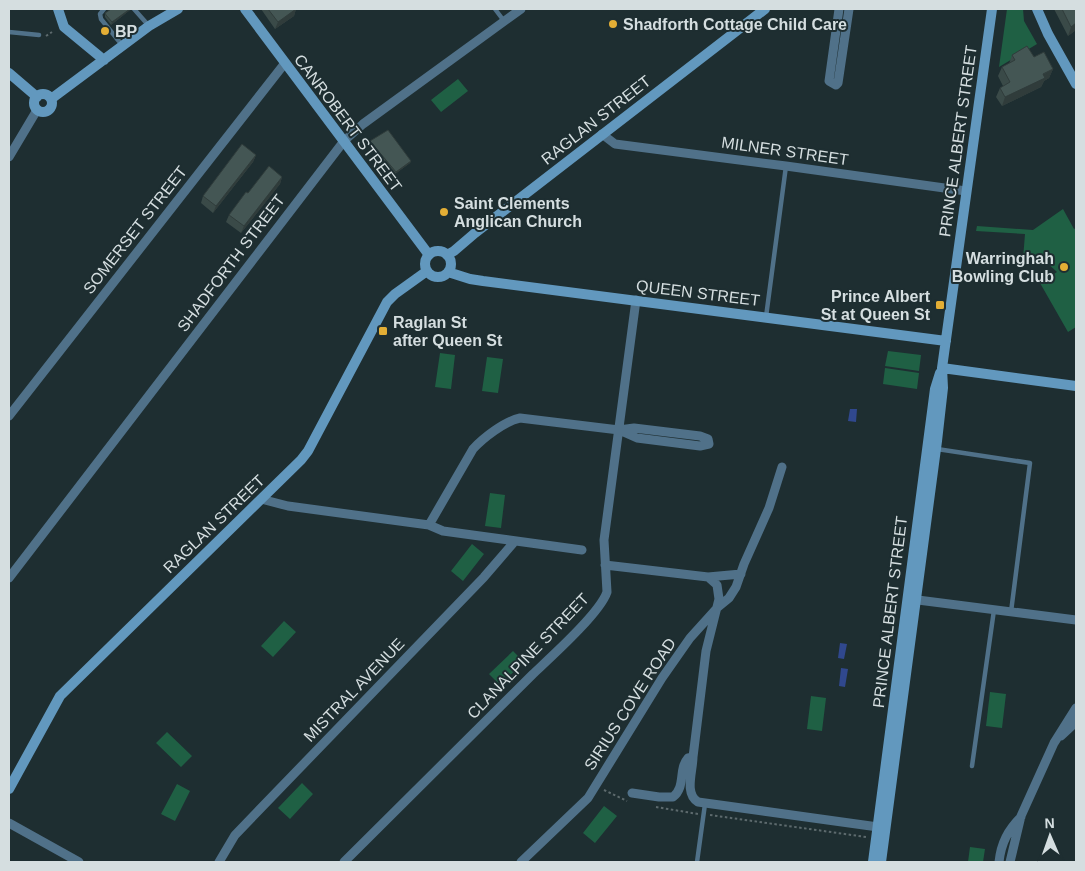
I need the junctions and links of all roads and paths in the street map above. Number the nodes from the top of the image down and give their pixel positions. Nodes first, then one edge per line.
1 (58, 9) edge
2 (104, 9) edge
3 (134, 9) edge
4 (178, 9) edge
5 (245, 9) edge
6 (495, 9) edge
7 (521, 9) edge
8 (765, 9) edge
9 (840, 9) edge
10 (850, 9) edge
11 (992, 9) edge
12 (1037, 9) edge
13 (504, 21) junction
14 (149, 26) junction
15 (836, 30) junction
16 (9, 32) edge
17 (846, 32) junction
18 (39, 35) dead end
19 (123, 46) junction
20 (104, 60) junction
21 (284, 63) junction
22 (9, 73) edge
23 (1076, 84) edge
24 (36, 96) junction
25 (51, 100) junction
26 (37, 110) junction
27 (602, 134) junction
28 (344, 141) junction
29 (9, 157) edge
30 (786, 166) junction
31 (966, 191) junction
32 (428, 255) junction
33 (446, 255) junction
34 (427, 271) junction
35 (448, 272) junction
36 (636, 300) junction
37 (766, 317) junction
38 (946, 341) junction
39 (942, 368) junction
40 (1076, 386) edge
41 (9, 416) edge
42 (619, 430) junction
43 (935, 449) junction
44 (782, 467) dead end
45 (261, 498) junction
46 (429, 525) junction
47 (515, 541) junction
48 (582, 550) dead end
49 (604, 564) junction
50 (741, 574) junction
51 (9, 577) edge
52 (708, 577) junction
53 (912, 599) junction
54 (718, 607) junction
55 (994, 610) junction
56 (1011, 613) junction
57 (1076, 620) edge
58 (1076, 708) edge
59 (1076, 722) edge
60 (1054, 743) junction
61 (693, 757) junction
62 (972, 766) dead end
63 (595, 785) junction
64 (9, 789) edge
65 (631, 798) joint
66 (705, 804) junction
67 (671, 809) dead end
68 (704, 814) junction
69 (1021, 816) junction
70 (9, 823) edge
71 (878, 827) junction
72 (870, 837) dead end
73 (79, 862) edge
74 (219, 862) edge
75 (344, 862) edge
76 (521, 862) edge
77 (696, 862) edge
78 (873, 862) edge
79 (881, 862) edge
80 (999, 862) edge
81 (1010, 862) edge

1 - 20 street
2 - 19 lane
3 - 14 lane
4 - 14 street
5 - 21 street, CANROBERT STREET
6 - 13 lane
7 - 13 street, SHADFORTH STREET
8 - 27 street, RAGLAN STREET
9 - 15 street
10 - 17 street
11 - 31 street, PRINCE ALBERT STREET
12 - 23 street
13 - 28 street, SHADFORTH STREET
14 - 19 street
15 - 17 street
15 - 17 street
16 - 18 lane
19 - 20 street
20 - 25 street
21 - 28 street, CANROBERT STREET
21 - 41 street, SOMERSET STREET
22 - 24 street
24 - 25 street
24 - 26 street
25 - 26 street
26 - 29 street
27 - 30 street, MILNER STREET
27 - 33 street, RAGLAN STREET
28 - 32 street, CANROBERT STREET
28 - 51 street, SHADFORTH STREET
30 - 31 street, MILNER STREET
30 - 37 lane
31 - 38 street, PRINCE ALBERT STREET
32 - 33 street
32 - 34 street
33 - 35 street
34 - 35 street
34 - 45 street, RAGLAN STREET
35 - 36 street, QUEEN STREET
36 - 37 street, QUEEN STREET
36 - 42 street, CLANALPINE STREET
37 - 38 street, QUEEN STREET
38 - 39 street, PRINCE ALBERT STREET
39 - 40 street
39 - 43 street, PRINCE ALBERT STREET
39 - 53 street, PRINCE ALBERT STREET
42 - 42 street
42 - 46 street
42 - 49 street, CLANALPINE STREET
43 - 53 street, PRINCE ALBERT STREET
43 - 56 lane
44 - 50 street, SIRIUS COVE ROAD
45 - 46 street
45 - 64 street, RAGLAN STREET
46 - 47 street
47 - 48 street
47 - 74 street, MISTRAL AVENUE
49 - 52 street
49 - 75 street, CLANALPINE STREET
50 - 52 street
50 - 54 street, SIRIUS COVE ROAD
52 - 54 street
53 - 55 street
53 - 71 street, PRINCE ALBERT STREET
53 - 79 street, PRINCE ALBERT STREET
54 - 61 street
54 - 63 street, SIRIUS COVE ROAD
55 - 56 street
55 - 62 lane
56 - 57 street
58 - 60 street
59 - 60 street
60 - 69 street
61 - 65 street
61 - 66 street
63 - 65 path
63 - 76 street, SIRIUS COVE ROAD
66 - 68 lane
66 - 71 street
67 - 68 path
68 - 72 path
68 - 77 lane
69 - 80 street
69 - 81 street
70 - 73 street
71 - 78 street, PRINCE ALBERT STREET

